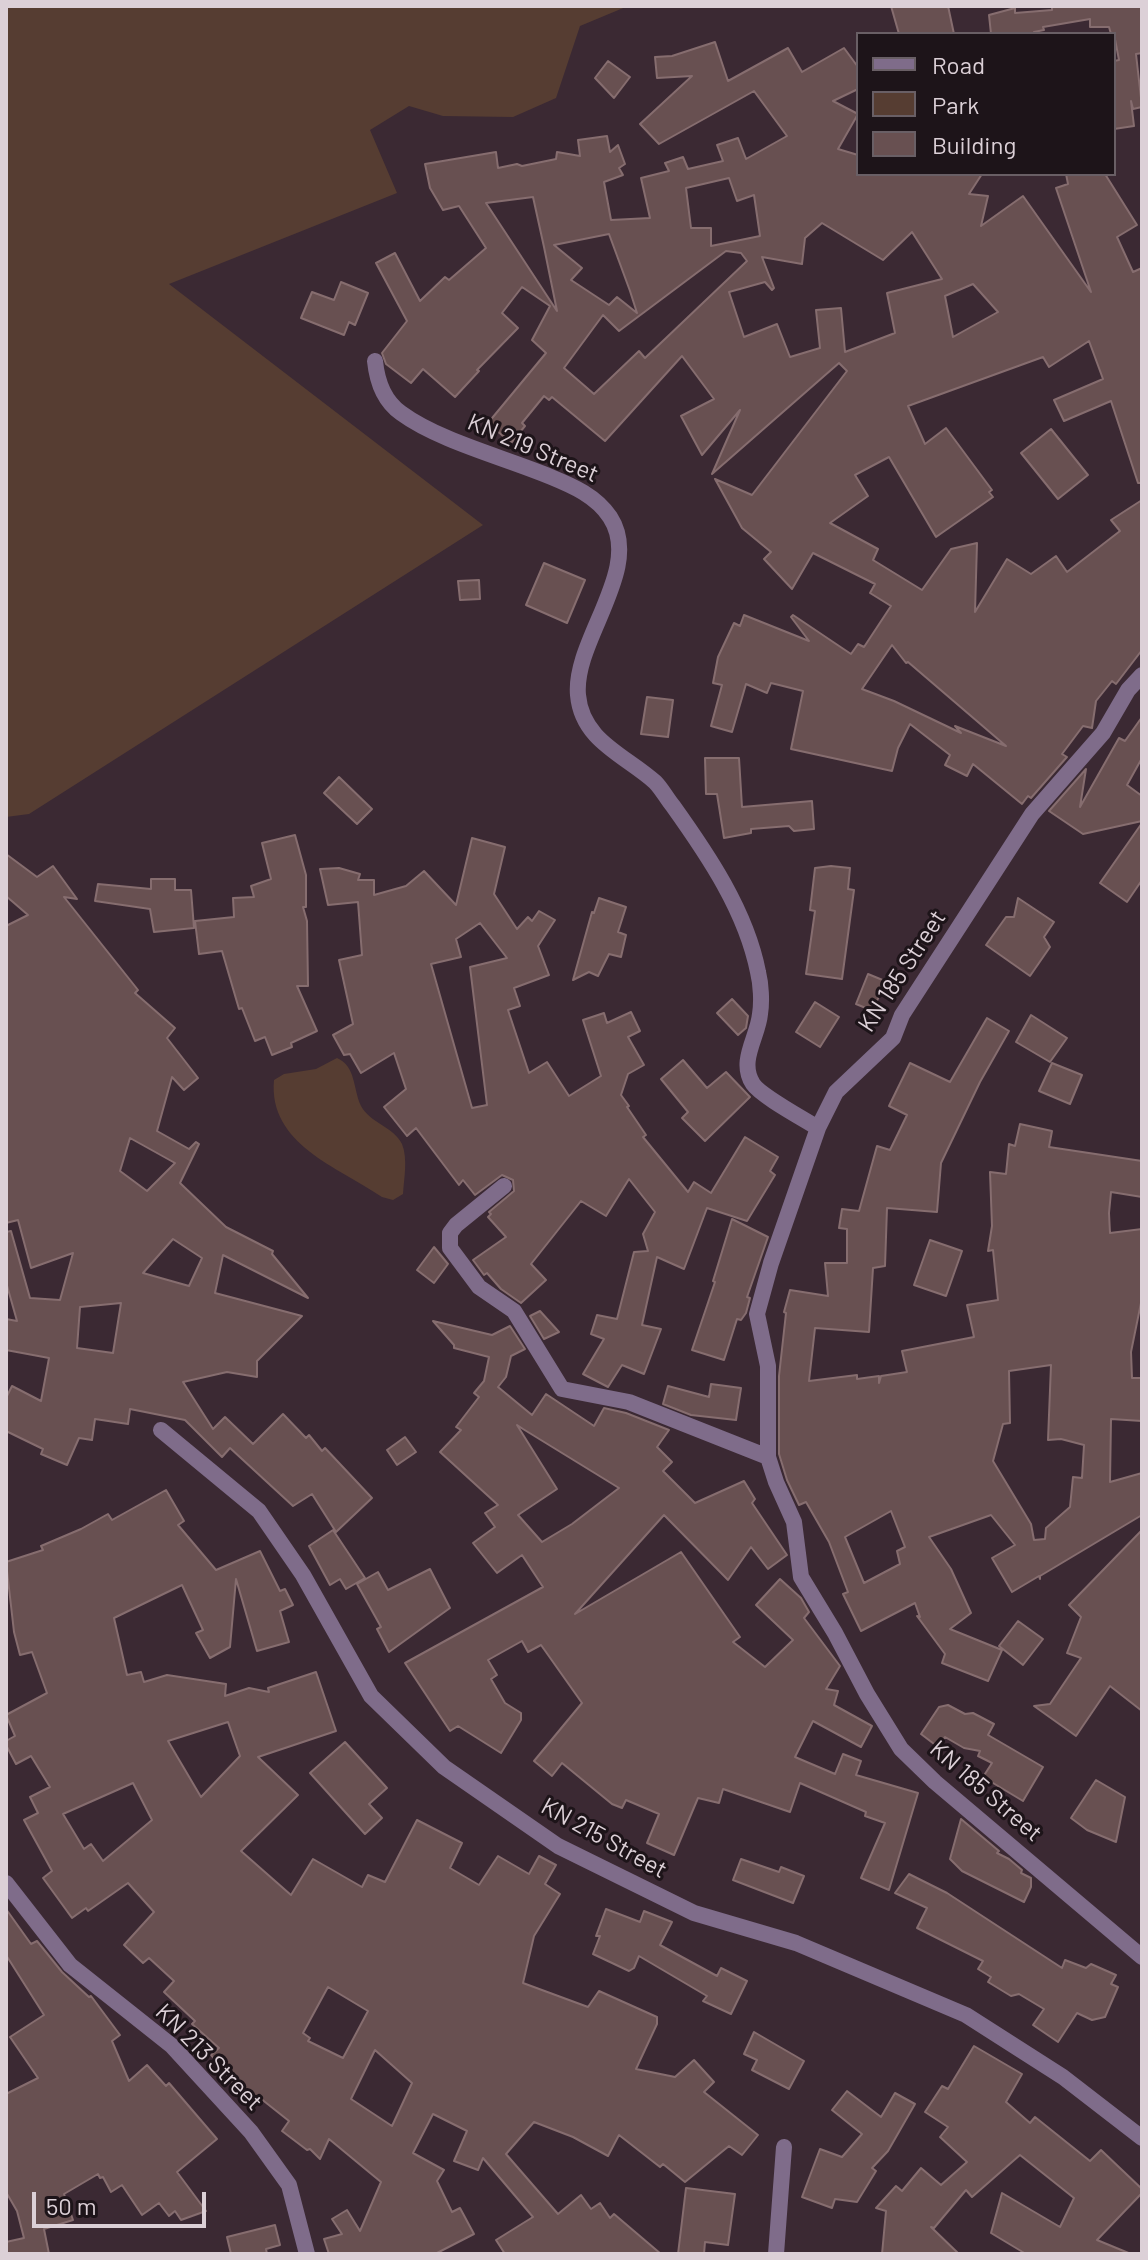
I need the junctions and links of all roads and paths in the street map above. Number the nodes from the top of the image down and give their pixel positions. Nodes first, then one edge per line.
1 (375, 361) dead end
2 (1142, 675) edge
3 (818, 1128) junction
4 (504, 1186) dead end
5 (161, 1430) dead end
6 (768, 1457) junction
7 (6, 1883) edge
8 (1142, 1957) edge
9 (1142, 2138) edge
10 (784, 2147) dead end
11 (307, 2254) edge
12 (776, 2254) edge

1 - 3 street, KN 219 Street
2 - 3 street, KN 185 Street
3 - 6 street, KN 185 Street
4 - 6 street
5 - 9 street, KN 215 Street
6 - 8 street, KN 185 Street
7 - 11 street, KN 213 Street
10 - 12 street

